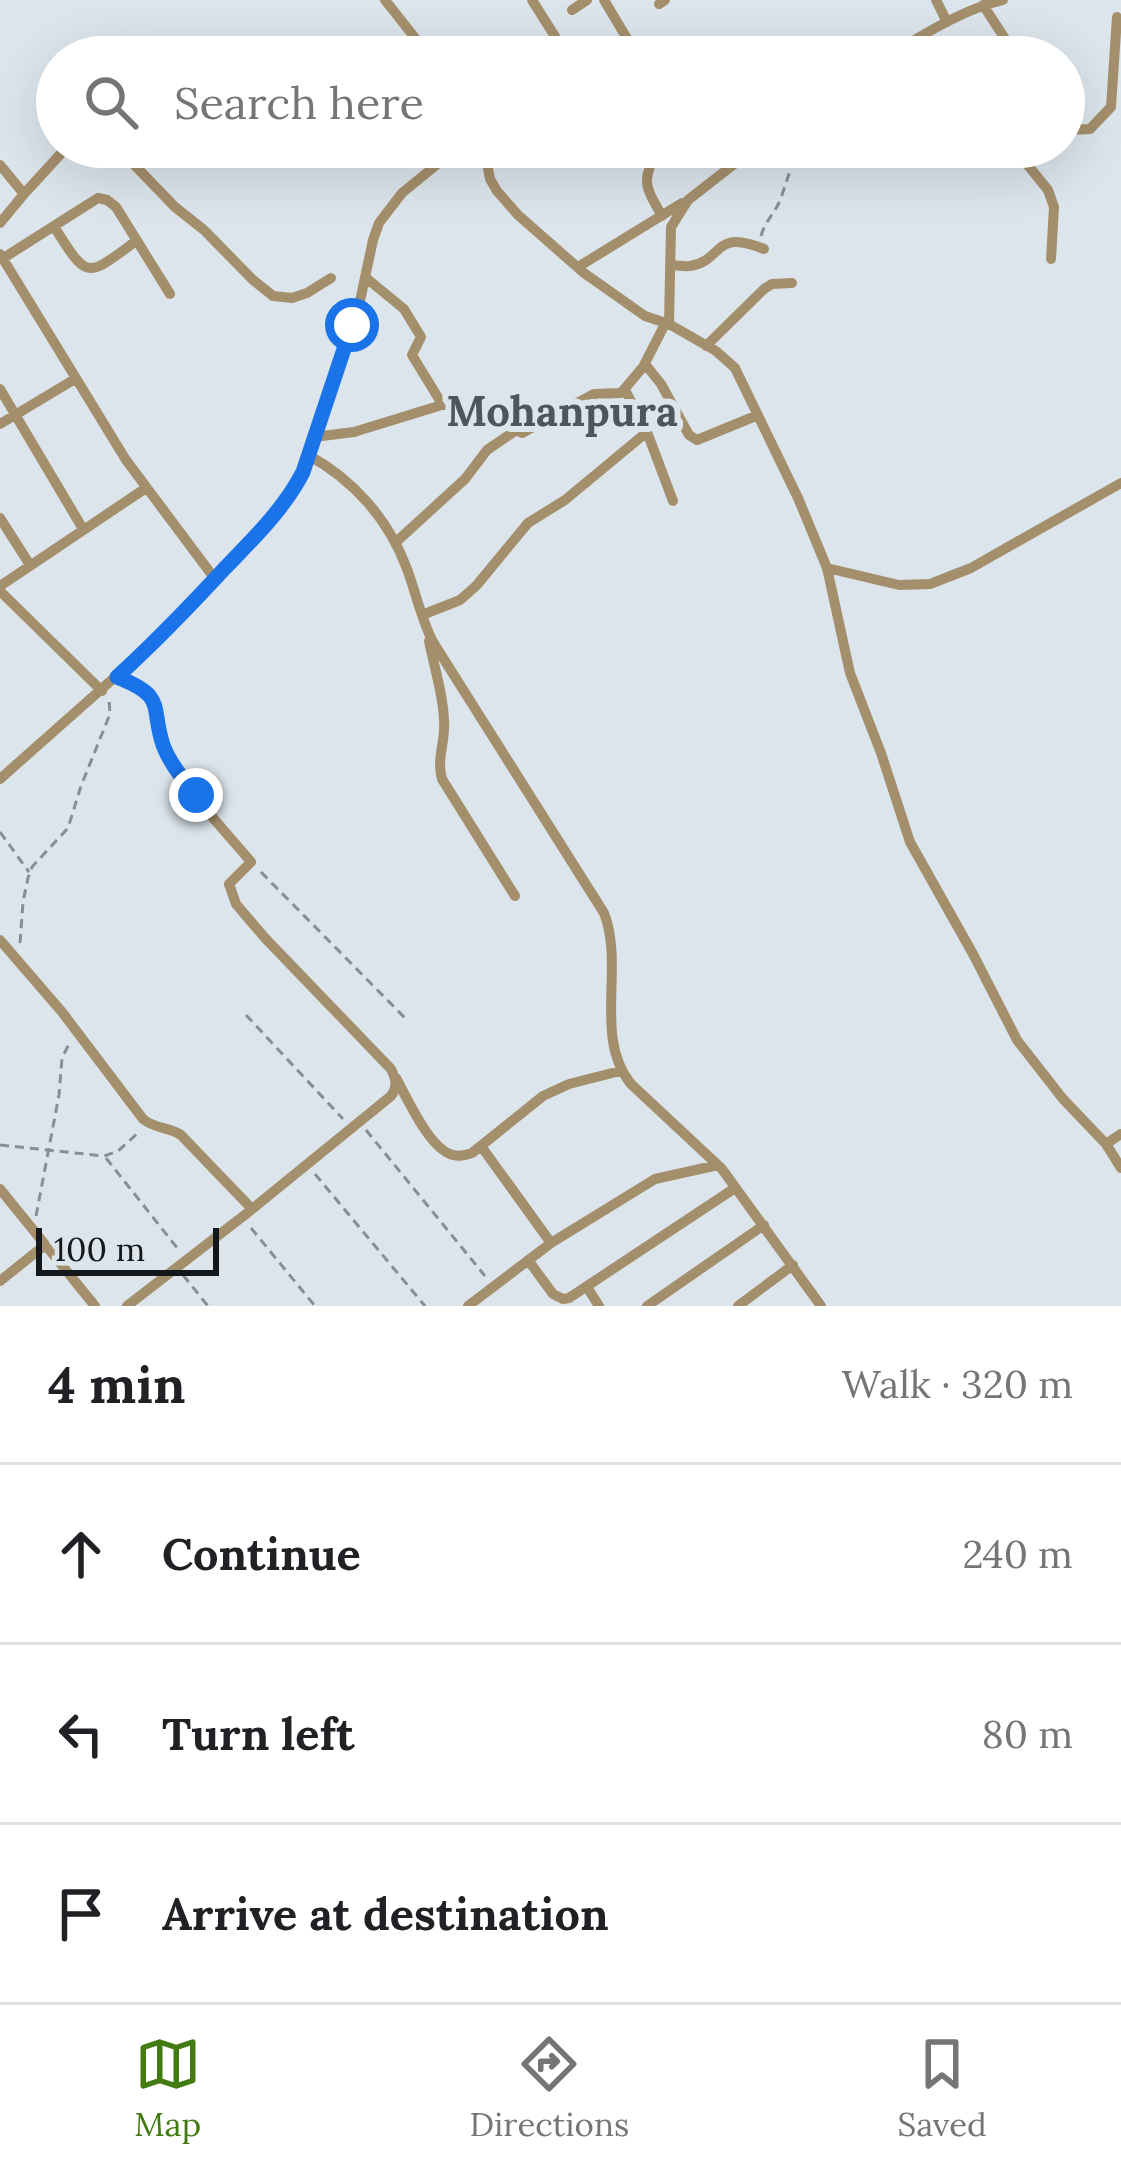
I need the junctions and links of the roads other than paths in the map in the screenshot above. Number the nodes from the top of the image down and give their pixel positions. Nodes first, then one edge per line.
1 (385, 0) edge
2 (532, 0) edge
3 (587, 0) edge
4 (604, 0) edge
5 (936, 0) edge
6 (1004, 0) edge
7 (983, 5) junction
8 (572, 10) dead end
9 (1117, 16) dead end
10 (947, 22) junction
11 (413, 36) edge
12 (555, 36) edge
13 (625, 36) edge
14 (923, 36) edge
15 (1003, 36) edge
16 (1085, 129) edge
17 (0, 165) edge
18 (48, 168) edge
19 (137, 168) edge
20 (432, 168) edge
21 (488, 168) edge
22 (649, 168) edge
23 (729, 168) edge
24 (1030, 168) edge
25 (24, 194) junction
26 (688, 200) junction
27 (662, 216) junction
28 (0, 223) edge
29 (55, 228) junction
30 (136, 241) junction
31 (764, 249) road end
32 (1, 257) edge
33 (1051, 259) dead end
34 (670, 265) junction
35 (578, 268) junction
36 (365, 277) junction
37 (331, 278) dead end
38 (791, 283) dead end
39 (170, 294) dead end
40 (667, 324) junction
41 (706, 346) junction
42 (645, 364) junction
43 (75, 379) junction
44 (0, 389) edge
45 (625, 390) junction
46 (442, 404) junction
47 (16, 414) junction
48 (758, 415) junction
49 (0, 424) edge
50 (515, 430) junction
51 (647, 432) junction
52 (314, 437) junction
53 (308, 455) junction
54 (1121, 483) edge
55 (146, 488) junction
56 (673, 502) dead end
57 (0, 518) edge
58 (83, 530) junction
59 (395, 543) junction
60 (29, 565) junction
61 (827, 568) junction
62 (215, 579) junction
63 (0, 589) edge
64 (424, 621) junction
65 (117, 677) junction
66 (102, 691) junction
67 (0, 779) edge
68 (515, 896) dead end
69 (0, 940) edge
70 (620, 1071) junction
71 (396, 1078) junction
72 (1121, 1134) edge
73 (1106, 1144) junction
74 (481, 1146) junction
75 (718, 1166) junction
76 (1121, 1168) edge
77 (735, 1188) junction
78 (0, 1189) edge
79 (247, 1213) junction
80 (764, 1225) junction
81 (551, 1243) junction
82 (45, 1245) junction
83 (528, 1260) junction
84 (793, 1265) junction
85 (0, 1281) edge
86 (587, 1288) junction
87 (746, 1304) edge
88 (95, 1306) edge
89 (127, 1306) edge
90 (468, 1306) edge
91 (599, 1306) edge
92 (646, 1306) edge
93 (821, 1306) edge

1 - 11 street
2 - 12 street
3 - 8 street
4 - 13 street
5 - 10 street
6 - 7 street
7 - 10 street
7 - 15 street
9 - 16 street
10 - 14 street
17 - 25 street
18 - 25 street
19 - 37 street
20 - 36 street
21 - 35 street
22 - 27 street
23 - 26 street
24 - 33 street
25 - 28 street
26 - 27 street
26 - 34 street
27 - 35 street
29 - 30 street
29 - 30 street
29 - 32 street
30 - 39 street
31 - 34 street
32 - 43 street
34 - 40 street
35 - 40 street
36 - 46 street
36 - 52 street
38 - 41 street
40 - 41 street
40 - 42 street
41 - 48 street
42 - 45 street
42 - 48 street
43 - 47 street
43 - 55 street
44 - 47 street
45 - 50 street
45 - 51 street
46 - 50 street
46 - 52 street
47 - 49 street
47 - 58 street
48 - 61 street
50 - 59 street
51 - 56 street
51 - 64 street
52 - 53 street
53 - 59 street
53 - 62 street
54 - 61 street
55 - 58 street
55 - 62 street
57 - 60 street
58 - 60 street
59 - 64 street
60 - 63 street
61 - 73 street
62 - 65 street
63 - 66 street
64 - 68 street
64 - 70 street
65 - 66 street
65 - 71 street
66 - 67 street
69 - 79 street
70 - 74 street
70 - 75 street
71 - 74 street
71 - 79 street
72 - 73 street
73 - 76 street
74 - 81 street
75 - 77 street
75 - 81 street
77 - 80 street
77 - 86 street
78 - 82 street
79 - 89 street
80 - 84 street
80 - 92 street
81 - 83 street
82 - 85 street
82 - 88 street
83 - 86 street
83 - 90 street
84 - 87 street
84 - 93 street
86 - 91 street

